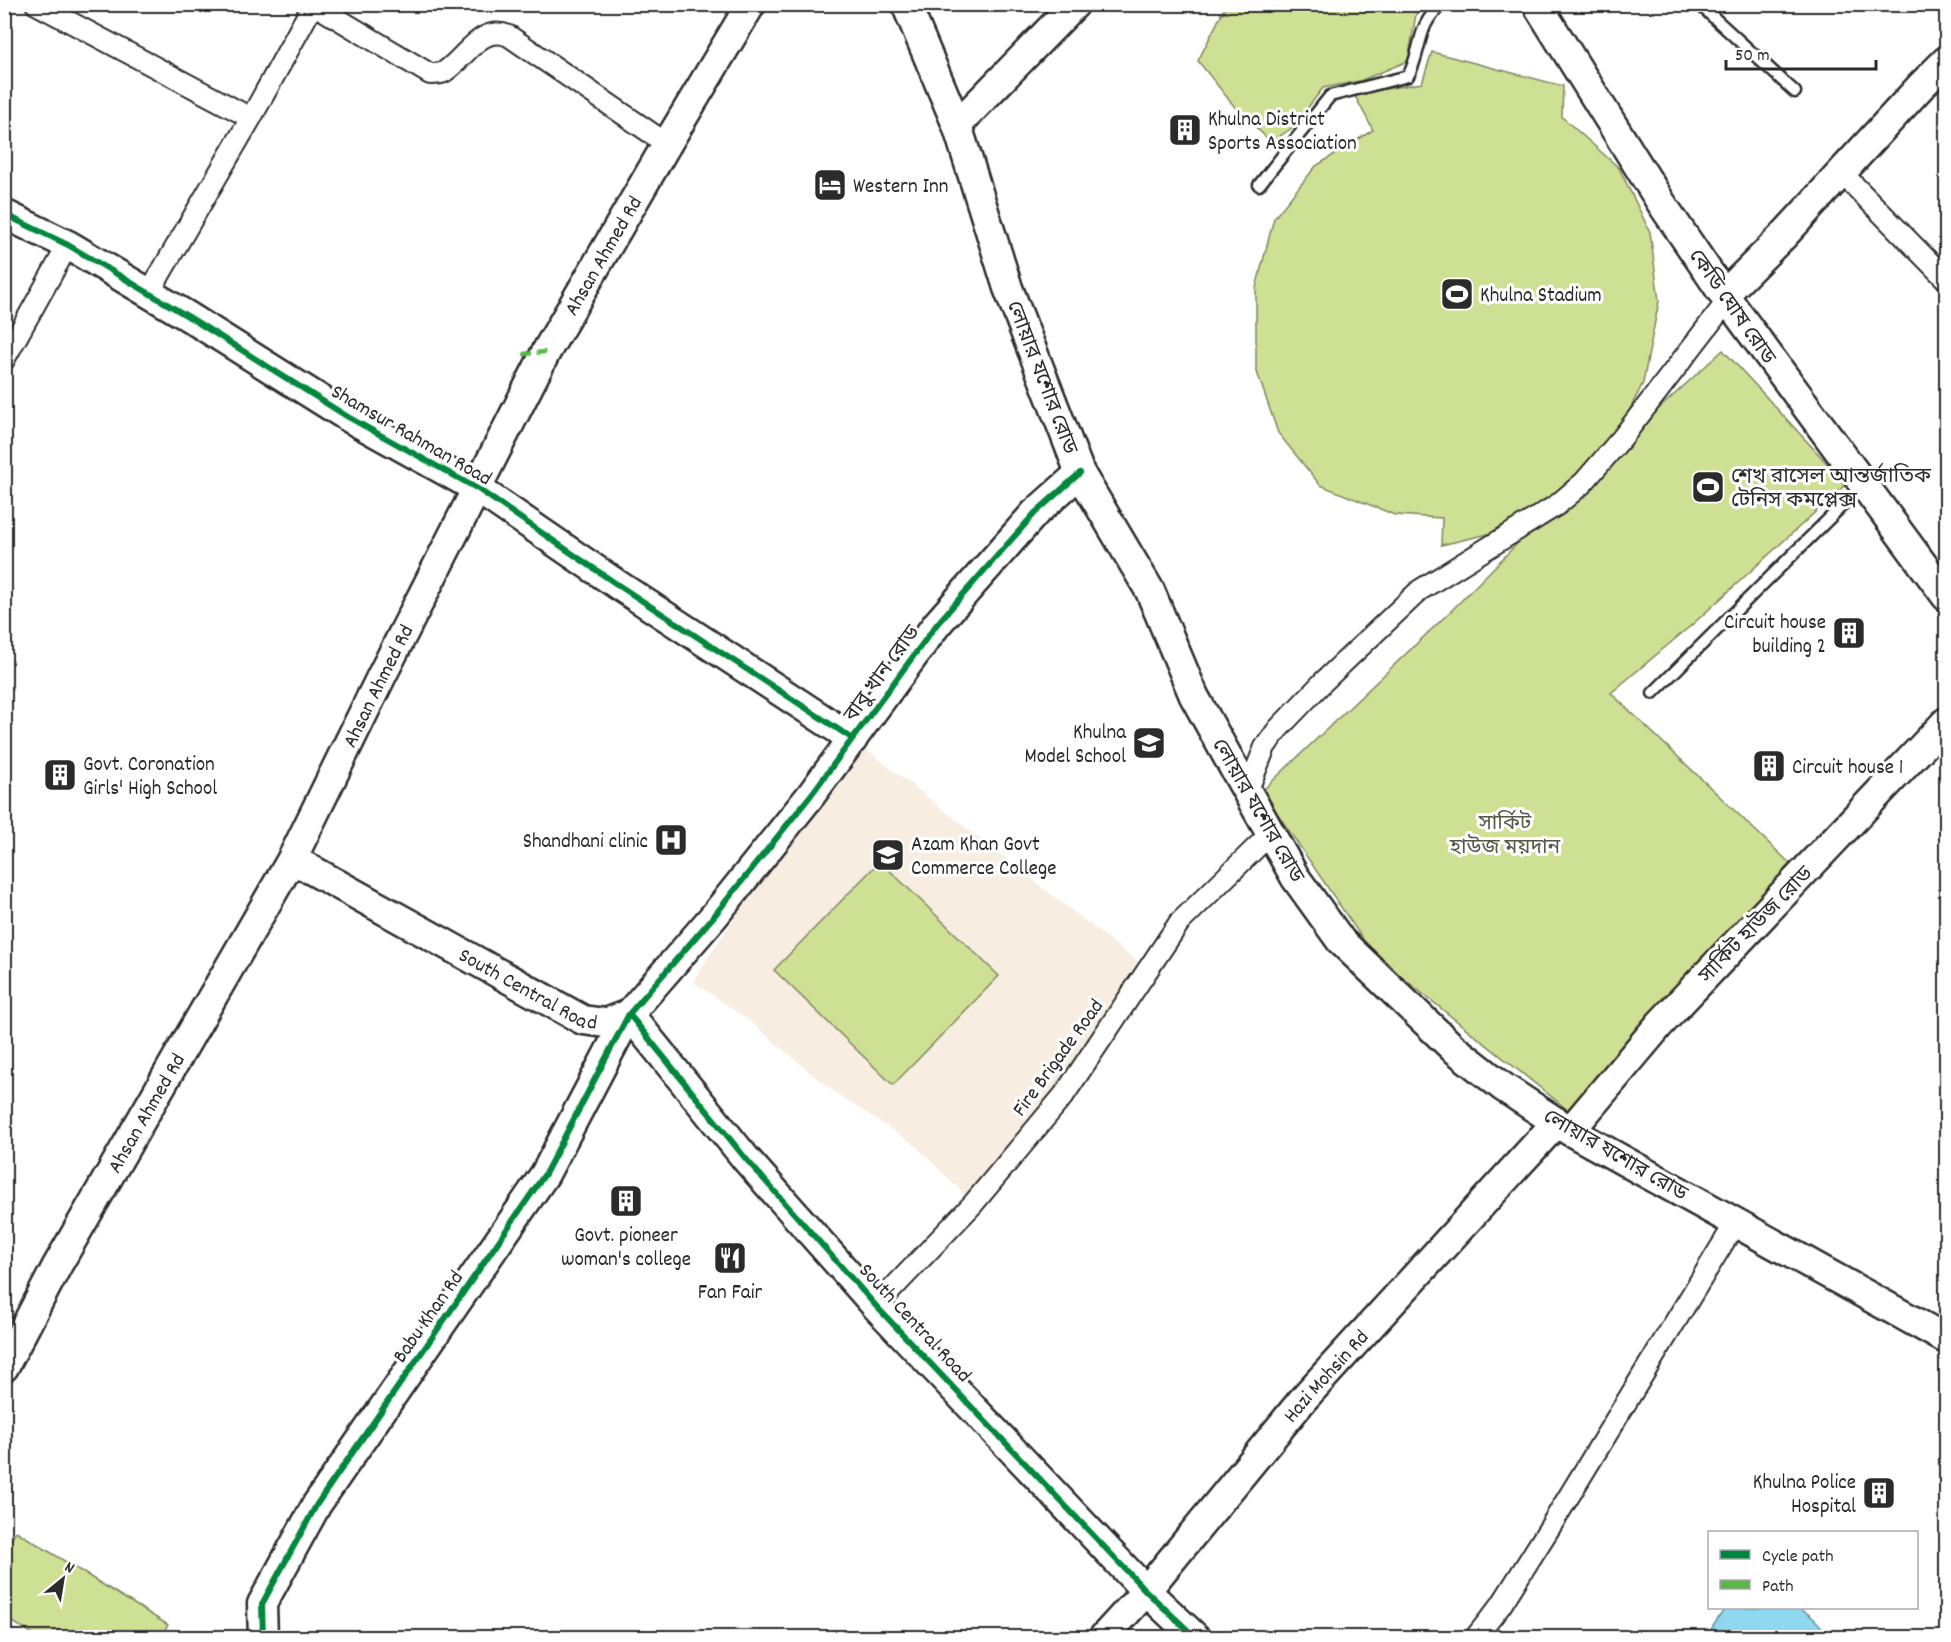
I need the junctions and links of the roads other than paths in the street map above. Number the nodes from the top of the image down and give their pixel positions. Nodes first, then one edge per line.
1 (36, 4) edge
2 (751, 4) edge
3 (906, 4) edge
4 (1075, 4) edge
5 (1443, 4) edge
6 (1537, 4) edge
7 (1699, 4) edge
8 (313, 5) edge
9 (1947, 61) edge
10 (1795, 92) dead end
11 (251, 118) junction
12 (957, 125) junction
13 (667, 144) junction
14 (1841, 172) junction
15 (1259, 185) dead end
16 (4, 214) edge
17 (68, 245) junction
18 (1947, 279) edge
19 (149, 293) junction
20 (1726, 297) junction
21 (4, 360) edge
22 (1080, 473) junction
23 (1863, 485) junction
24 (478, 489) junction
25 (1947, 596) edge
26 (1653, 693) dead end
27 (1947, 722) edge
28 (853, 739) junction
29 (1245, 788) junction
30 (1271, 833) junction
31 (292, 859) junction
32 (629, 1014) junction
33 (1564, 1127) junction
34 (1736, 1222) junction
35 (876, 1306) junction
36 (1947, 1339) edge
37 (4, 1367) edge
38 (1146, 1591) junction
39 (263, 1638) edge
40 (1103, 1638) edge
41 (1196, 1638) edge
42 (1475, 1638) edge

1 - 11 street
2 - 13 street, Ahsan Ahmed Rd
3 - 12 street, লোয়ার যশোর রোড
4 - 12 street
5 - 15 lane
6 - 20 street, কেডি ঘোষ রোড
7 - 10 lane
8 - 11 street
8 - 13 street
9 - 14 street
11 - 19 street
12 - 22 street, লোয়ার যশোর রোড
13 - 24 street, Ahsan Ahmed Rd
14 - 18 street
14 - 20 street
16 - 17 street, Shamsur Rahman Road
17 - 19 street, Shamsur Rahman Road
17 - 21 street
19 - 24 street, Shamsur Rahman Road
20 - 23 street, কেডি ঘোষ রোড
20 - 29 street
22 - 28 street, বাবু খান রোড
22 - 29 street, লোয়ার যশোর রোড
23 - 25 street, কেডি ঘোষ রোড
23 - 26 lane
24 - 28 street, Shamsur Rahman Road
24 - 31 street, Ahsan Ahmed Rd
27 - 33 street, সার্কিট হাউজ রোড
28 - 32 street, বাবু খান রোড
29 - 30 street, লোয়ার যশোর রোড
30 - 33 street, লোয়ার যশোর রোড
30 - 35 street, Fire Brigade Road
31 - 32 street, South Central Road
31 - 37 street, Ahsan Ahmed Rd
32 - 35 street, South Central Road
32 - 39 street, Babu Khan Rd
33 - 34 street, লোয়ার যশোর রোড
33 - 38 street, Hazi Mohsin Rd
34 - 36 street, লোয়ার যশোর রোড
34 - 42 street
35 - 38 street, South Central Road
38 - 40 street, Hazi Mohsin Rd
38 - 41 street, South Central Road

